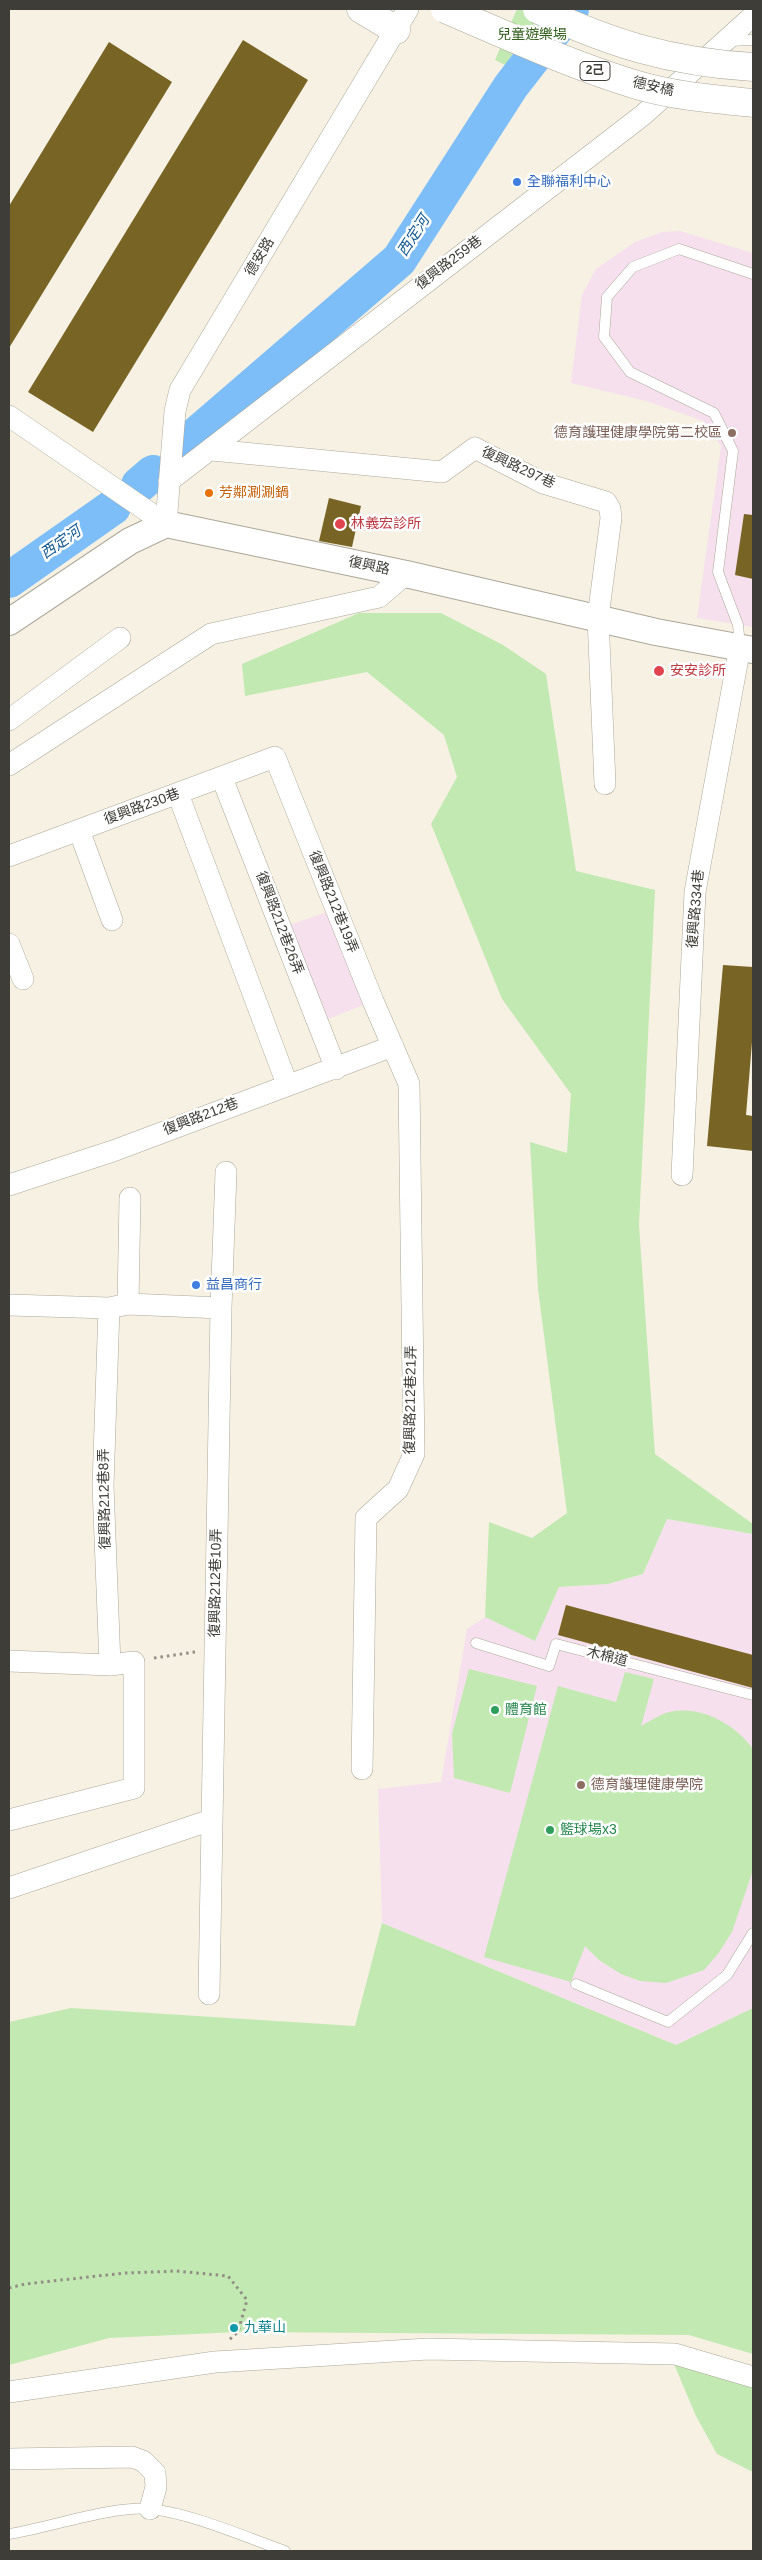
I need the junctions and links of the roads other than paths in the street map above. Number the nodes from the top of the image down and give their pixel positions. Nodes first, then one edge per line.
1 (361, 9) edge
2 (445, 9) edge
3 (537, 9) edge
4 (753, 16) edge
5 (402, 19) edge
6 (726, 40) junction
7 (753, 40) edge
8 (753, 67) edge
9 (753, 103) edge
10 (753, 274) edge
11 (9, 416) edge
12 (212, 450) junction
13 (169, 481) junction
14 (166, 524) junction
15 (406, 574) junction
16 (598, 617) junction
17 (9, 622) edge
18 (120, 638) dead end
19 (746, 649) edge
20 (9, 720) edge
21 (275, 757) joint
22 (9, 765) edge
23 (222, 778) junction
24 (605, 784) dead end
25 (178, 794) junction
26 (79, 830) junction
27 (9, 856) edge
28 (112, 920) dead end
29 (9, 944) edge
30 (23, 979) dead end
31 (393, 1046) junction
32 (336, 1068) junction
33 (286, 1084) junction
34 (226, 1172) dead end
35 (682, 1175) dead end
36 (9, 1185) edge
37 (130, 1198) dead end
38 (9, 1305) edge
39 (118, 1306) junction
40 (221, 1308) junction
41 (476, 1643) dead end
42 (9, 1661) edge
43 (110, 1665) junction
44 (753, 1695) edge
45 (362, 1769) dead end
46 (9, 1820) edge
47 (211, 1820) junction
48 (9, 1888) edge
49 (753, 1933) edge
50 (576, 1984) dead end
51 (209, 1994) dead end
52 (753, 2377) edge
53 (9, 2392) edge
54 (9, 2460) edge
55 (150, 2509) junction
56 (9, 2534) edge
57 (285, 2551) edge

1 - 5 main road
2 - 9 main road, 德安橋 / 2己, bridge
3 - 8 main road, 2己, bridge
4 - 6 street, 復興路259巷
5 - 13 street, 德安路
6 - 7 lane
6 - 12 street, 復興路259巷
10 - 19 lane
11 - 14 street
12 - 13 street, 復興路259巷
12 - 16 street, 復興路297巷
13 - 14 street, 德安路
14 - 15 street, 復興路
14 - 17 street
15 - 16 street, 復興路
15 - 22 street
16 - 19 street, 復興路
16 - 24 street, 復興路297巷
18 - 20 street
19 - 35 street, 復興路334巷
21 - 23 street, 復興路230巷
21 - 31 street, 復興路212巷19弄
23 - 25 street, 復興路230巷
23 - 32 street, 復興路212巷26弄
25 - 26 street, 復興路230巷
25 - 33 street
26 - 27 street, 復興路230巷
26 - 28 street
29 - 30 street
31 - 32 street, 復興路212巷
31 - 45 street, 復興路212巷21弄
32 - 33 street, 復興路212巷
33 - 36 street, 復興路212巷
34 - 40 street, 復興路212巷10弄
37 - 39 street, 復興路212巷8弄
38 - 39 street
39 - 40 street
39 - 43 street, 復興路212巷8弄
40 - 47 street, 復興路212巷10弄
41 - 44 lane, 木棉道
42 - 43 street
43 - 46 street
47 - 48 street
47 - 51 street, 復興路212巷10弄
49 - 50 lane
52 - 53 street
54 - 55 street
55 - 56 lane
55 - 57 lane

